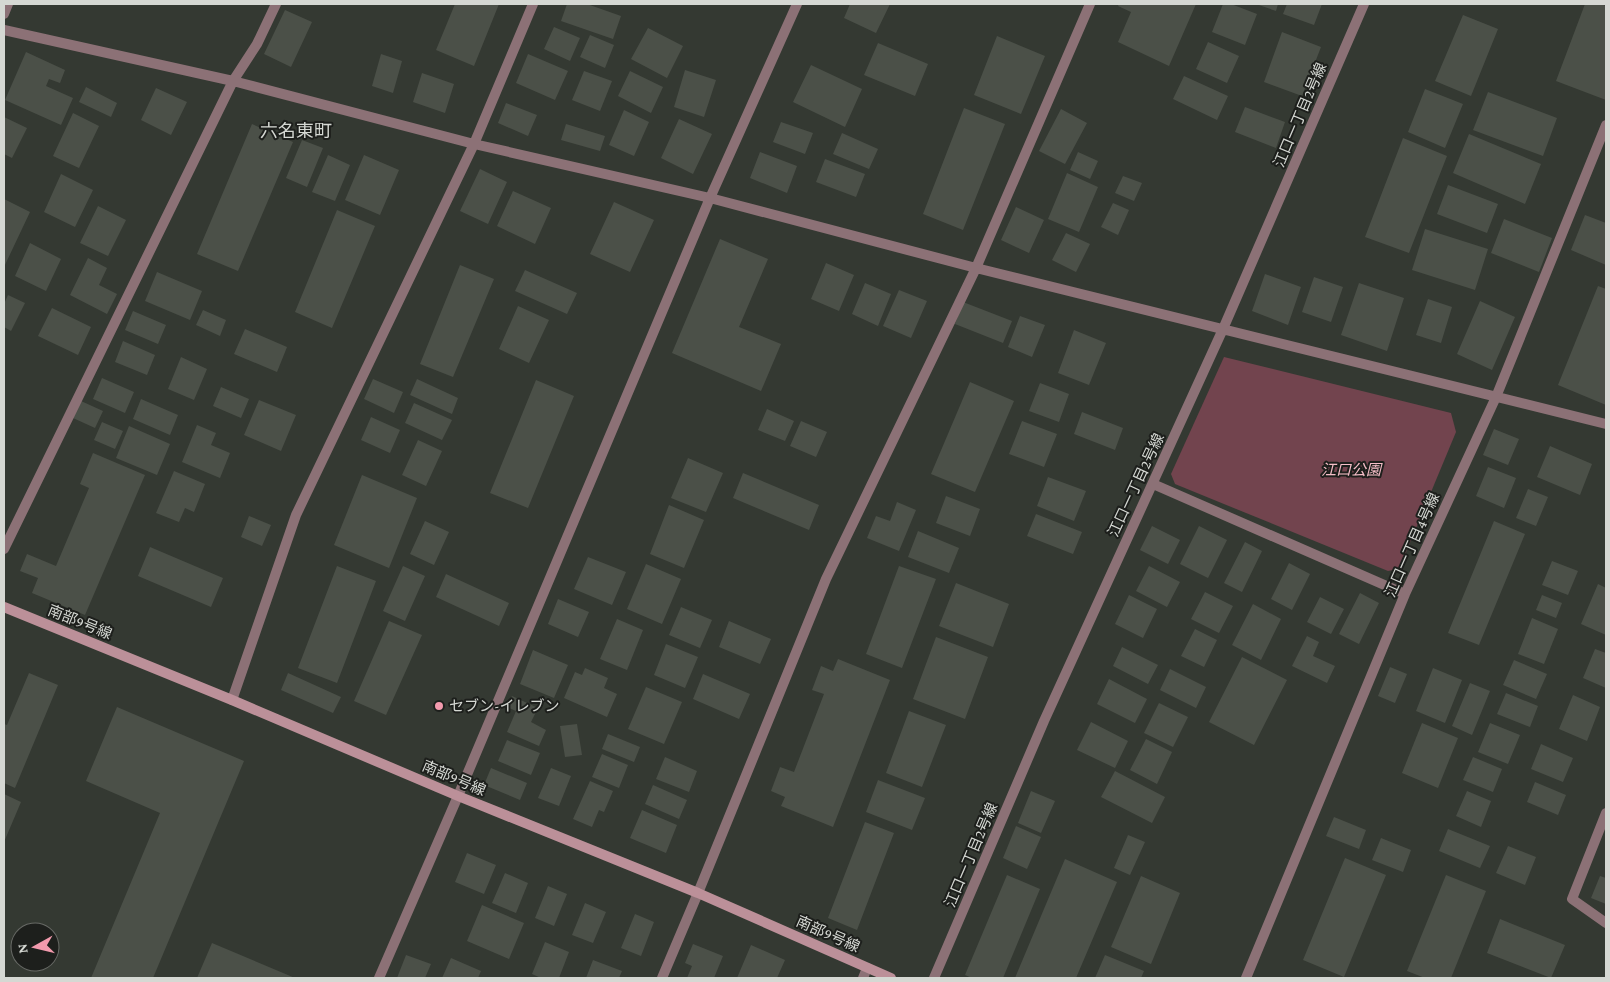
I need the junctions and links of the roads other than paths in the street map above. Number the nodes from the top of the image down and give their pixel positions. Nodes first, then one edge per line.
1 (8, 4) edge
2 (276, 4) edge
3 (533, 4) edge
4 (797, 4) edge
5 (1090, 4) edge
6 (1364, 4) edge
7 (4, 14) edge
8 (4, 30) edge
9 (233, 81) junction
10 (1606, 125) edge
11 (474, 144) junction
12 (710, 198) junction
13 (976, 268) junction
14 (1223, 329) junction
15 (1496, 396) junction
16 (1606, 424) edge
17 (1153, 484) junction
18 (4, 549) edge
19 (1405, 594) junction
20 (4, 607) edge
21 (232, 700) junction
22 (458, 796) junction
23 (1606, 813) edge
24 (698, 894) junction
25 (1606, 922) edge
26 (868, 968) junction
27 (379, 978) edge
28 (662, 978) edge
29 (863, 978) edge
30 (891, 978) edge
31 (934, 978) edge
32 (1246, 978) edge

1 - 7 street
2 - 9 street
3 - 11 street
4 - 12 street
5 - 13 street
6 - 14 street, 江口一丁目2号線
8 - 9 street
9 - 11 street
9 - 18 street
10 - 15 street, 江口一丁目4号線
11 - 12 street
11 - 21 street
12 - 13 street
12 - 22 street
13 - 14 street
13 - 24 street
14 - 15 street
14 - 17 street, 江口一丁目2号線
15 - 16 street
15 - 19 street, 江口一丁目4号線
17 - 19 street
17 - 31 street, 江口一丁目2号線
19 - 32 street, 江口一丁目4号線
20 - 21 street, 南部9号線
21 - 22 street, 南部9号線
22 - 24 street, 南部9号線
22 - 27 street
23 - 25 street
24 - 26 street, 南部9号線
24 - 28 street
26 - 29 street
26 - 30 street, 南部9号線

